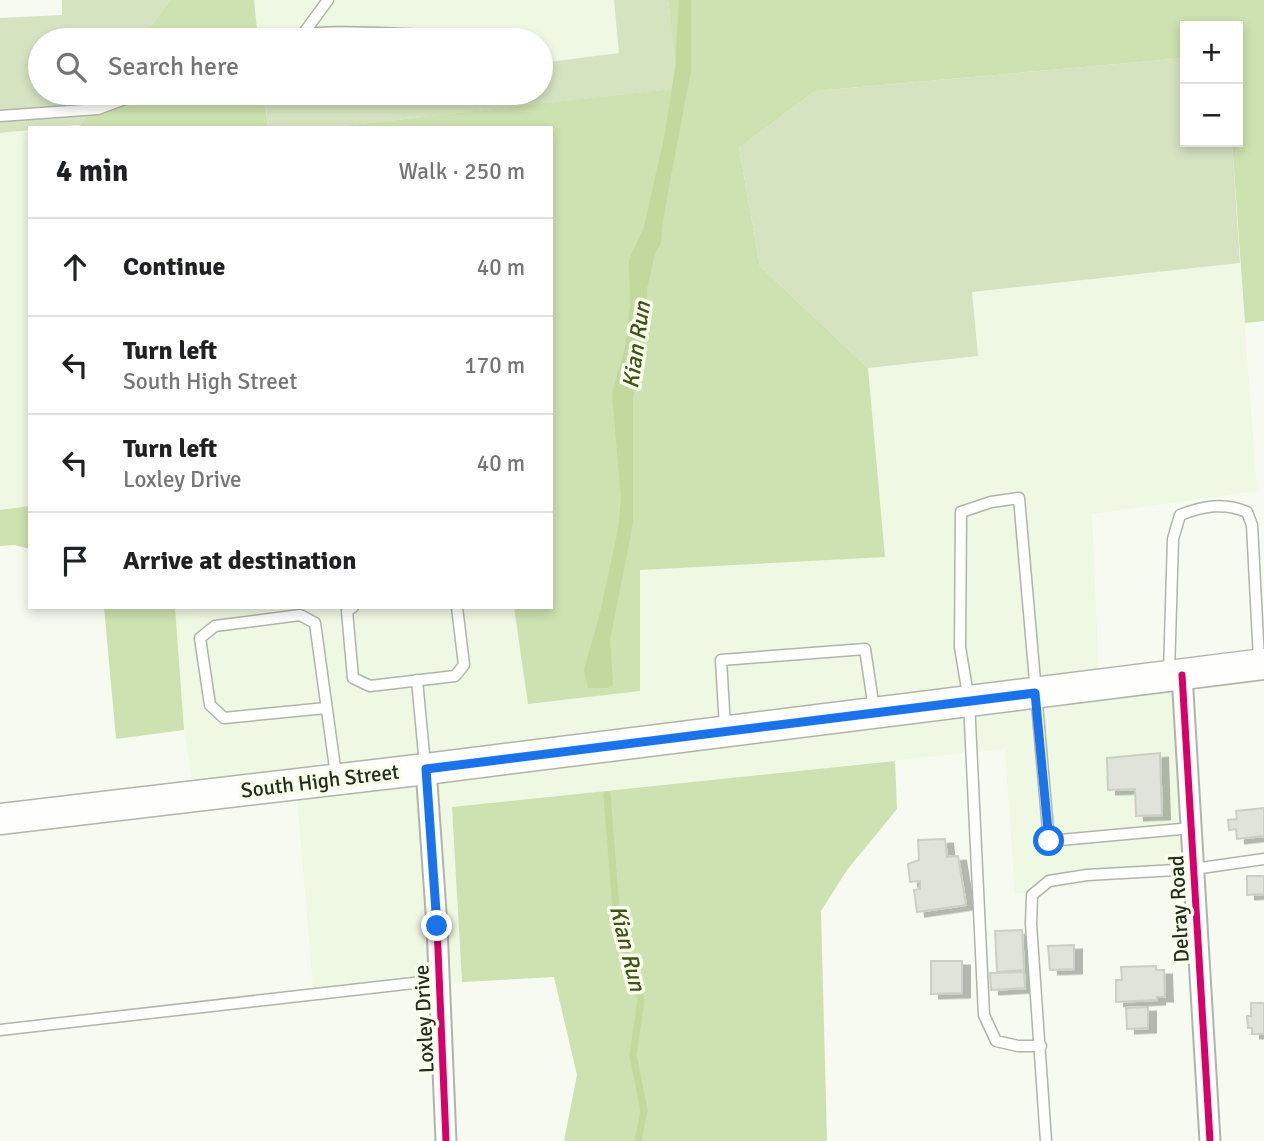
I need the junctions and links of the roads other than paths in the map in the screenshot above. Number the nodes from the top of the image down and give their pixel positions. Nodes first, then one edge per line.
1 (328, 0) edge
2 (307, 28) edge
3 (109, 105) edge
4 (0, 116) edge
5 (350, 609) edge
6 (457, 609) edge
7 (1262, 664) edge
8 (1176, 676) junction
9 (417, 680) junction
10 (1035, 693) junction
11 (969, 701) junction
12 (326, 708) junction
13 (874, 713) junction
14 (726, 731) junction
15 (426, 769) junction
16 (337, 779) junction
17 (0, 819) edge
18 (1192, 828) junction
19 (1264, 859) edge
20 (1194, 869) junction
21 (440, 980) junction
22 (0, 1030) edge
23 (1041, 1046) junction
24 (446, 1141) edge
25 (1046, 1141) edge
26 (1210, 1141) edge

1 - 2 lane
3 - 4 lane
5 - 9 lane
6 - 9 lane
7 - 8 main road, South High Street
7 - 8 lane
8 - 10 main road, South High Street
8 - 18 street, Delray Road
9 - 15 lane
10 - 11 main road, South High Street
10 - 11 lane
10 - 18 lane
11 - 13 main road, South High Street
11 - 23 lane
12 - 12 lane
12 - 16 lane
13 - 14 main road, South High Street
13 - 14 lane
14 - 15 main road, South High Street
15 - 16 main road, South High Street
15 - 21 street, Loxley Drive
16 - 17 main road, South High Street
18 - 20 street, Delray Road
19 - 20 lane
20 - 23 lane
20 - 26 street, Delray Road
21 - 22 lane
21 - 24 street, Loxley Drive
23 - 25 lane

